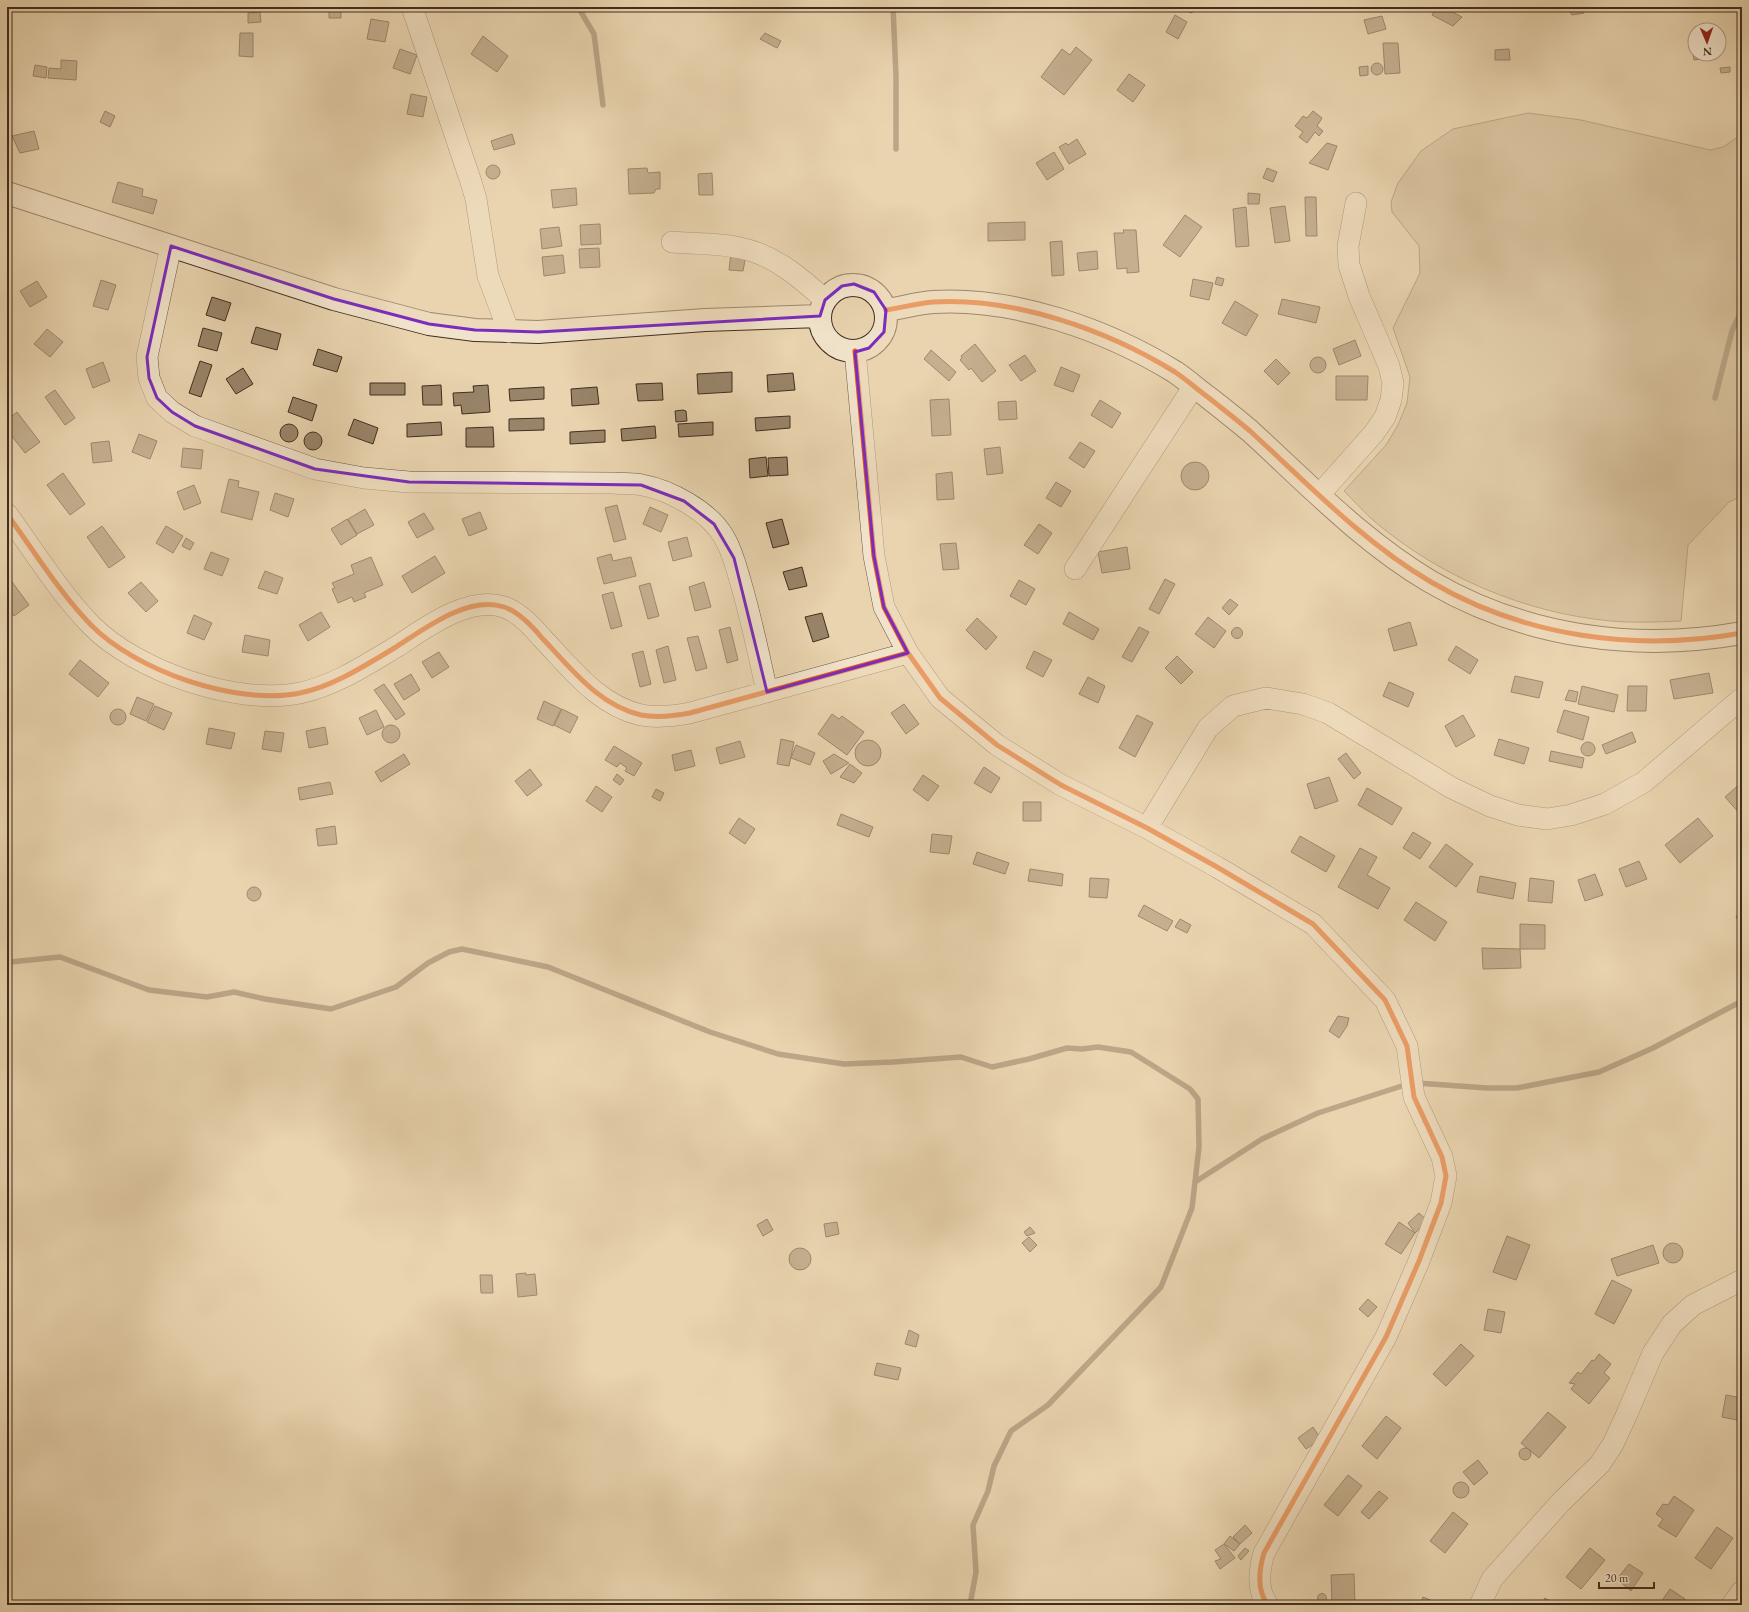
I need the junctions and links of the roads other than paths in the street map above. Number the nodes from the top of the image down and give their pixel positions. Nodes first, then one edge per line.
1 (412, 7) edge
2 (7, 193) edge
3 (1356, 203) dead end
4 (672, 242) dead end
5 (171, 246) junction
6 (822, 308) junction
7 (886, 310) junction
8 (509, 332) junction
9 (855, 351) junction
10 (1194, 386) junction
11 (1319, 495) junction
12 (7, 514) edge
13 (1076, 569) dead end
14 (1742, 633) edge
15 (908, 653) junction
16 (767, 692) junction
17 (1742, 698) edge
18 (1147, 828) junction
19 (1742, 1280) edge
20 (1742, 1591) edge
21 (1268, 1605) edge
22 (1480, 1605) edge
23 (1732, 1605) edge

1 - 8 street
2 - 5 street
3 - 11 street
4 - 6 street
5 - 8 street
5 - 16 street
6 - 7 street
6 - 8 street
6 - 9 street
7 - 9 street
7 - 10 street
9 - 15 street
10 - 11 street
10 - 13 street
11 - 14 street
12 - 16 street
15 - 16 street
15 - 18 street
17 - 18 street
18 - 21 street
19 - 22 street
20 - 23 street

